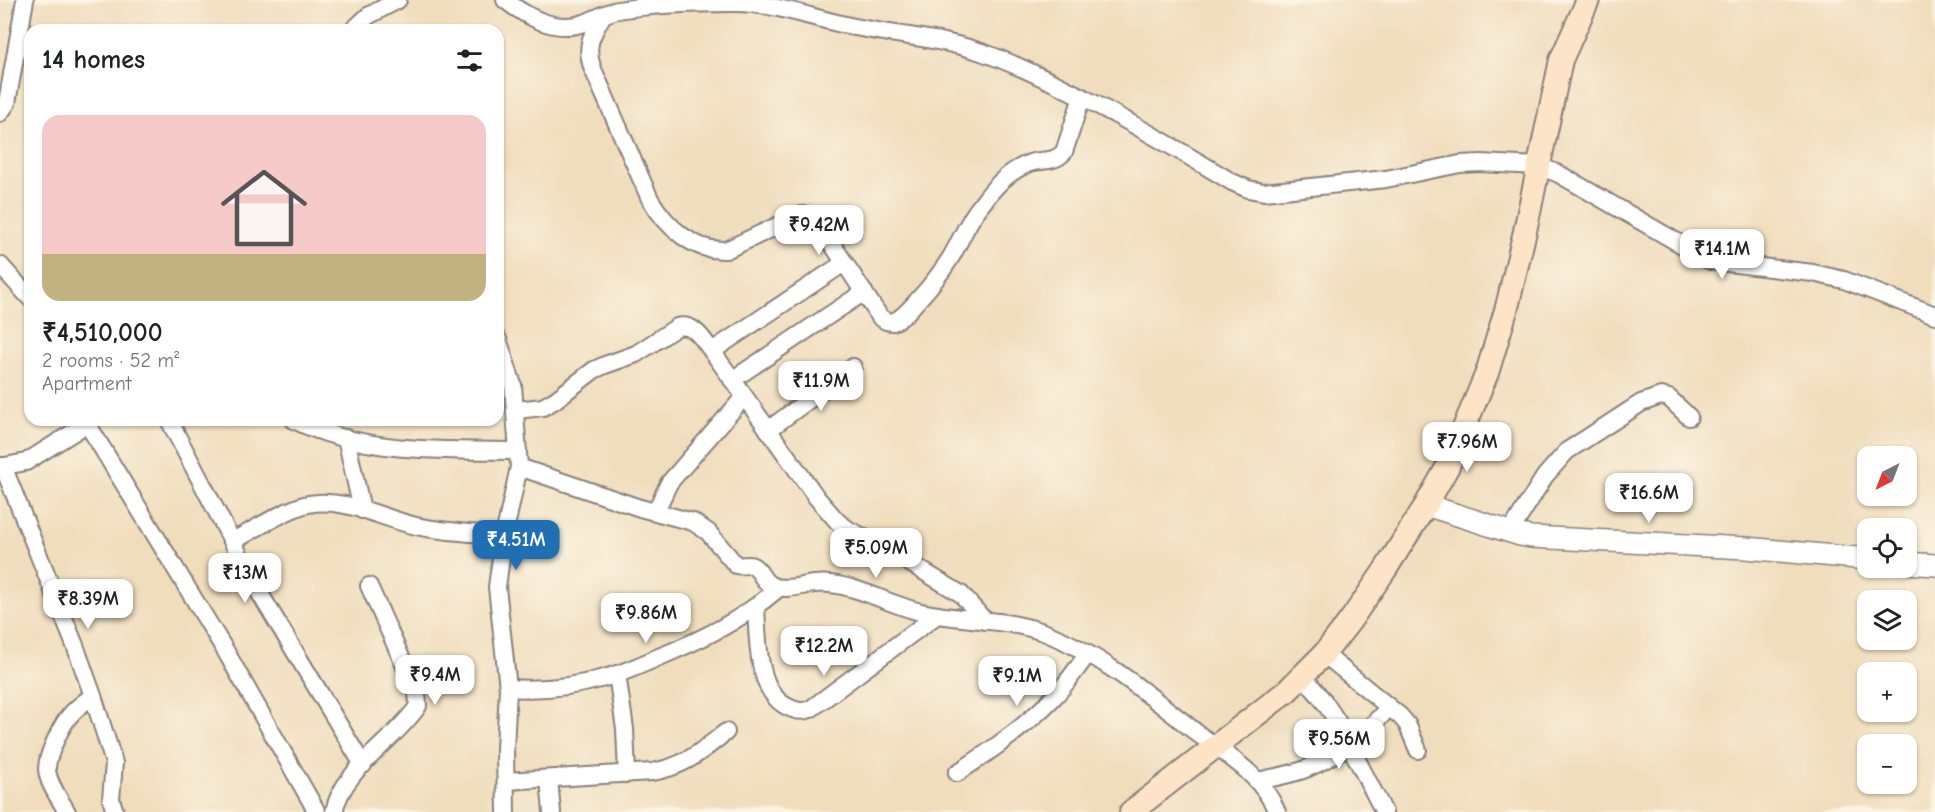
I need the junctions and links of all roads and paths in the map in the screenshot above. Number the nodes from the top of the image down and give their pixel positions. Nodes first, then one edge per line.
1 (25, 0) edge
2 (398, 0) edge
3 (505, 0) edge
4 (1588, 0) edge
5 (603, 15) junction
6 (359, 24) edge
7 (1082, 96) junction
8 (0, 113) edge
9 (1539, 166) junction
10 (844, 263) junction
11 (0, 265) edge
12 (24, 291) edge
13 (864, 292) junction
14 (1935, 315) edge
15 (712, 351) junction
16 (504, 357) edge
17 (853, 367) dead end
18 (732, 380) junction
19 (744, 397) junction
20 (516, 410) junction
21 (1689, 417) dead end
22 (80, 426) edge
23 (91, 426) edge
24 (172, 426) edge
25 (308, 426) edge
26 (768, 430) junction
27 (346, 438) junction
28 (518, 459) junction
29 (2, 466) edge
30 (1426, 505) junction
31 (362, 510) junction
32 (655, 513) junction
33 (1510, 532) junction
34 (504, 536) junction
35 (233, 541) junction
36 (1857, 558) edge
37 (1917, 564) edge
38 (1935, 565) edge
39 (369, 586) dead end
40 (779, 588) junction
41 (756, 607) junction
42 (937, 615) junction
43 (985, 621) junction
44 (1088, 654) junction
45 (1324, 654) junction
46 (617, 674) junction
47 (1303, 676) junction
48 (508, 688) junction
49 (93, 696) junction
50 (1389, 707) junction
51 (726, 732) dead end
52 (1349, 744) junction
53 (1215, 747) junction
54 (1418, 750) dead end
55 (363, 765) junction
56 (957, 773) dead end
57 (627, 774) junction
58 (549, 779) junction
59 (1258, 780) junction
60 (506, 781) junction
61 (67, 812) edge
62 (115, 812) edge
63 (317, 812) edge
64 (334, 812) edge
65 (506, 812) edge
66 (552, 812) edge
67 (1131, 812) edge
68 (1276, 812) edge
69 (1384, 812) edge

1 - 8 street
2 - 6 street
3 - 5 street
4 - 9 main road
5 - 7 street
5 - 10 street
7 - 9 street
7 - 13 street
9 - 14 street
9 - 30 main road
10 - 13 street
10 - 15 street
11 - 12 street
13 - 18 street
15 - 18 street
15 - 20 street
16 - 20 street
17 - 26 street
18 - 19 street
19 - 26 street
19 - 32 street
20 - 28 street
21 - 33 street
22 - 29 street
23 - 63 street
24 - 35 street
25 - 27 street
26 - 43 street
27 - 28 street
27 - 31 street
28 - 32 street
28 - 34 street
29 - 49 street
30 - 33 street
30 - 45 main road
31 - 34 street
31 - 35 street
32 - 40 street
33 - 36 street
34 - 48 street
35 - 55 street
37 - 38 street
39 - 55 street
40 - 41 street
40 - 42 street
41 - 42 street
41 - 46 street
42 - 43 street
43 - 44 street
44 - 53 street
44 - 56 street
45 - 47 main road
45 - 50 street
46 - 48 street
46 - 57 street
47 - 52 street
47 - 53 main road
48 - 60 street
49 - 61 street
49 - 62 street
50 - 52 street
50 - 54 street
51 - 57 street
52 - 59 street
52 - 69 street
53 - 59 street
53 - 67 main road
55 - 64 street
57 - 58 street
58 - 60 street
58 - 66 street
59 - 68 street
60 - 65 street

